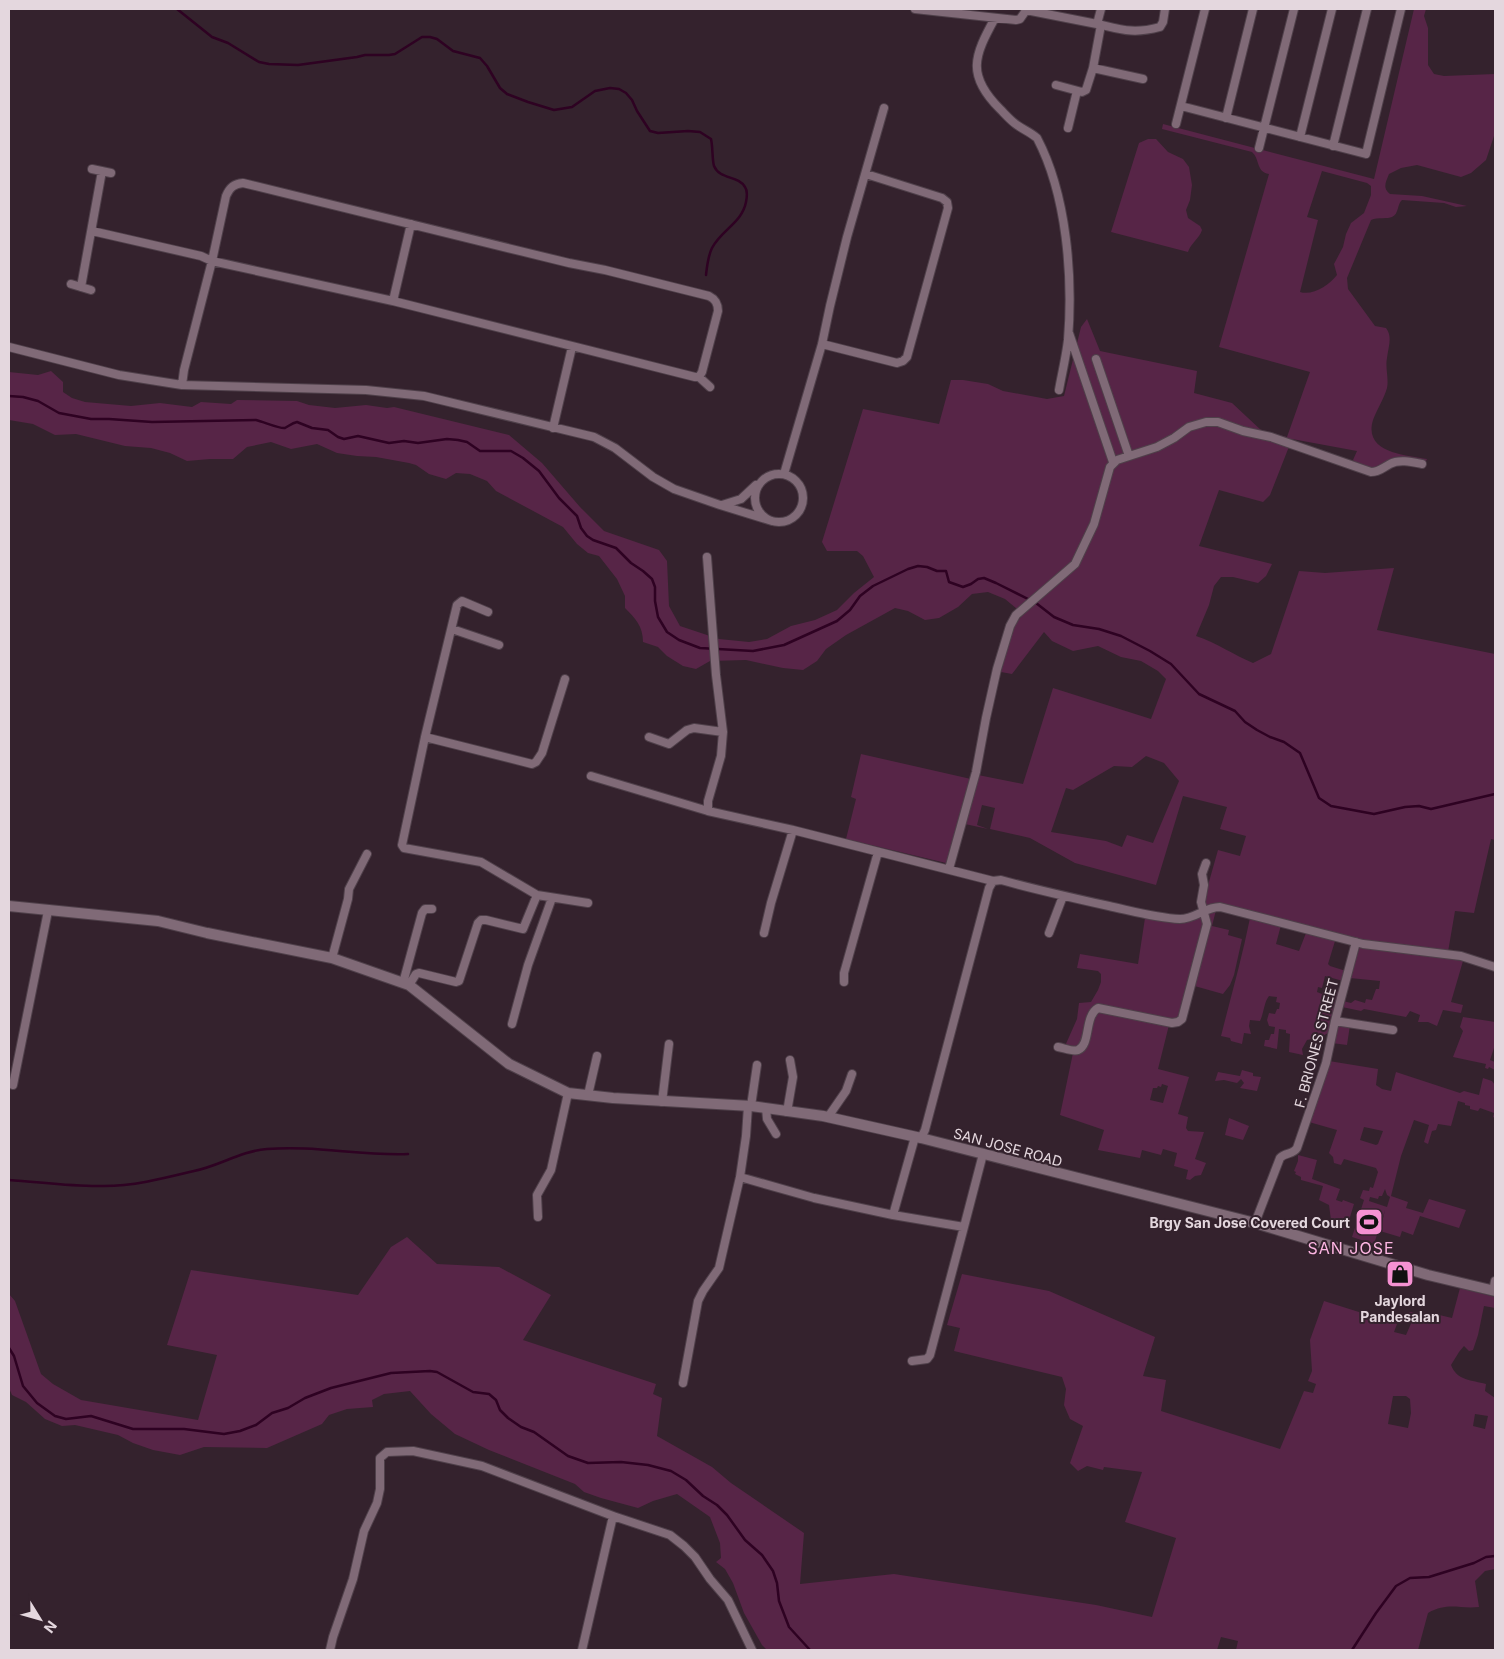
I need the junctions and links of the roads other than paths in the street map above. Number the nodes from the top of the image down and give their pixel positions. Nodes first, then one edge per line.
1 (915, 9) edge
2 (1026, 9) edge
3 (1101, 9) edge
4 (1165, 9) edge
5 (1204, 9) edge
6 (1253, 9) edge
7 (1294, 9) edge
8 (1332, 9) edge
9 (1367, 9) edge
10 (1401, 9) edge
11 (995, 18) junction
12 (1099, 24) junction
13 (1093, 68) junction
14 (1143, 79) dead end
15 (1056, 85) dead end
16 (1077, 91) junction
17 (1181, 106) junction
18 (884, 108) dead end
19 (1226, 118) junction
20 (1176, 124) dead end
21 (1068, 128) dead end
22 (1264, 128) junction
23 (1300, 137) junction
24 (1333, 146) junction
25 (1259, 148) dead end
26 (92, 169) dead end
27 (102, 171) junction
28 (111, 173) dead end
29 (866, 174) junction
30 (411, 224) junction
31 (92, 231) junction
32 (212, 261) junction
33 (71, 284) dead end
34 (81, 287) junction
35 (91, 290) dead end
36 (393, 301) junction
37 (1068, 328) junction
38 (822, 344) junction
39 (572, 346) junction
40 (9, 347) edge
41 (1096, 359) dead end
42 (699, 377) junction
43 (182, 385) junction
44 (710, 387) dead end
45 (1059, 390) dead end
46 (553, 428) junction
47 (1129, 456) junction
48 (1113, 462) junction
49 (1422, 464) dead end
50 (784, 474) junction
51 (760, 482) junction
52 (720, 506) junction
53 (772, 521) junction
54 (707, 557) dead end
55 (488, 612) dead end
56 (452, 629) junction
57 (499, 645) dead end
58 (565, 680) dead end
59 (723, 732) junction
60 (426, 737) junction
61 (649, 737) dead end
62 (591, 776) dead end
63 (708, 811) junction
64 (793, 830) junction
65 (878, 852) junction
66 (367, 854) dead end
67 (1206, 863) dead end
68 (949, 869) junction
69 (993, 881) junction
70 (537, 896) junction
71 (1063, 896) junction
72 (552, 898) junction
73 (588, 904) dead end
74 (9, 906) edge
75 (432, 909) dead end
76 (1203, 910) junction
77 (48, 911) junction
78 (1049, 933) dead end
79 (764, 934) dead end
80 (1356, 942) junction
81 (332, 958) junction
82 (1495, 967) edge
83 (844, 982) dead end
84 (406, 984) junction
85 (1334, 1021) junction
86 (512, 1024) dead end
87 (1393, 1030) dead end
88 (669, 1044) dead end
89 (1058, 1047) dead end
90 (597, 1056) dead end
91 (790, 1060) dead end
92 (758, 1065) dead end
93 (852, 1074) dead end
94 (12, 1085) dead end
95 (568, 1093) junction
96 (588, 1095) junction
97 (662, 1102) junction
98 (750, 1106) junction
99 (766, 1108) junction
100 (787, 1112) junction
101 (828, 1117) junction
102 (776, 1134) dead end
103 (918, 1138) junction
104 (983, 1154) junction
105 (740, 1177) junction
106 (893, 1215) junction
107 (538, 1217) dead end
108 (1255, 1223) junction
109 (964, 1227) junction
110 (1494, 1288) edge
111 (912, 1361) dead end
112 (683, 1383) dead end
113 (613, 1516) junction
114 (330, 1650) edge
115 (582, 1650) edge
116 (752, 1650) edge

1 - 11 street
2 - 11 street
2 - 12 street
3 - 12 street
4 - 12 street
5 - 17 street
6 - 19 street
7 - 22 street
8 - 23 street
9 - 24 street
10 - 24 street
11 - 37 street
12 - 13 street
13 - 14 street
13 - 16 street
15 - 16 street
16 - 21 street
17 - 19 street
17 - 20 street
18 - 29 street
19 - 22 street
22 - 23 street
22 - 25 street
23 - 24 street
26 - 27 street
27 - 28 street
27 - 31 street
29 - 38 street
29 - 38 street
30 - 32 street
30 - 36 street
30 - 42 street
31 - 32 street
31 - 34 street
32 - 36 street
32 - 43 street
33 - 34 street
34 - 35 street
36 - 39 street
37 - 45 street
37 - 48 street
38 - 50 street
39 - 42 street
39 - 46 street
40 - 43 street
41 - 47 street
42 - 44 street
43 - 46 street
46 - 52 street
47 - 48 street
47 - 49 street
48 - 68 street
50 - 51 street
50 - 53 street
51 - 52 street
51 - 53 street
52 - 53 street
54 - 59 street
55 - 56 street
56 - 57 street
56 - 60 street
58 - 60 street
59 - 61 street
59 - 63 street
60 - 70 street
62 - 63 street
63 - 64 street
64 - 65 street
64 - 79 street
65 - 68 street
65 - 83 street
66 - 81 street
67 - 76 street
68 - 69 street
69 - 71 street
69 - 103 street
70 - 72 street
70 - 84 street
71 - 76 street
71 - 78 street
72 - 73 street
72 - 86 street
74 - 77 street, SAN JOSE ROAD
75 - 84 street
76 - 80 street
76 - 89 street
77 - 81 street, SAN JOSE ROAD
77 - 94 street
80 - 82 street
80 - 85 street, F. BRIONES STREET
81 - 84 street, SAN JOSE ROAD
84 - 95 street, SAN JOSE ROAD
85 - 87 street
85 - 108 street, F. BRIONES STREET
88 - 97 street
90 - 96 street
91 - 100 street
92 - 98 street
93 - 101 street
95 - 96 street, SAN JOSE ROAD
95 - 107 street
96 - 97 street, SAN JOSE ROAD
97 - 98 street, SAN JOSE ROAD
98 - 99 street, SAN JOSE ROAD
98 - 105 street
99 - 100 street, SAN JOSE ROAD
99 - 102 street
100 - 101 street, SAN JOSE ROAD
101 - 103 street, SAN JOSE ROAD
103 - 104 street, SAN JOSE ROAD
103 - 106 street
104 - 108 street, SAN JOSE ROAD
104 - 109 street
105 - 106 street
105 - 112 street
106 - 109 street
108 - 110 street, SAN JOSE ROAD
109 - 111 street
113 - 114 street
113 - 115 street
113 - 116 street

